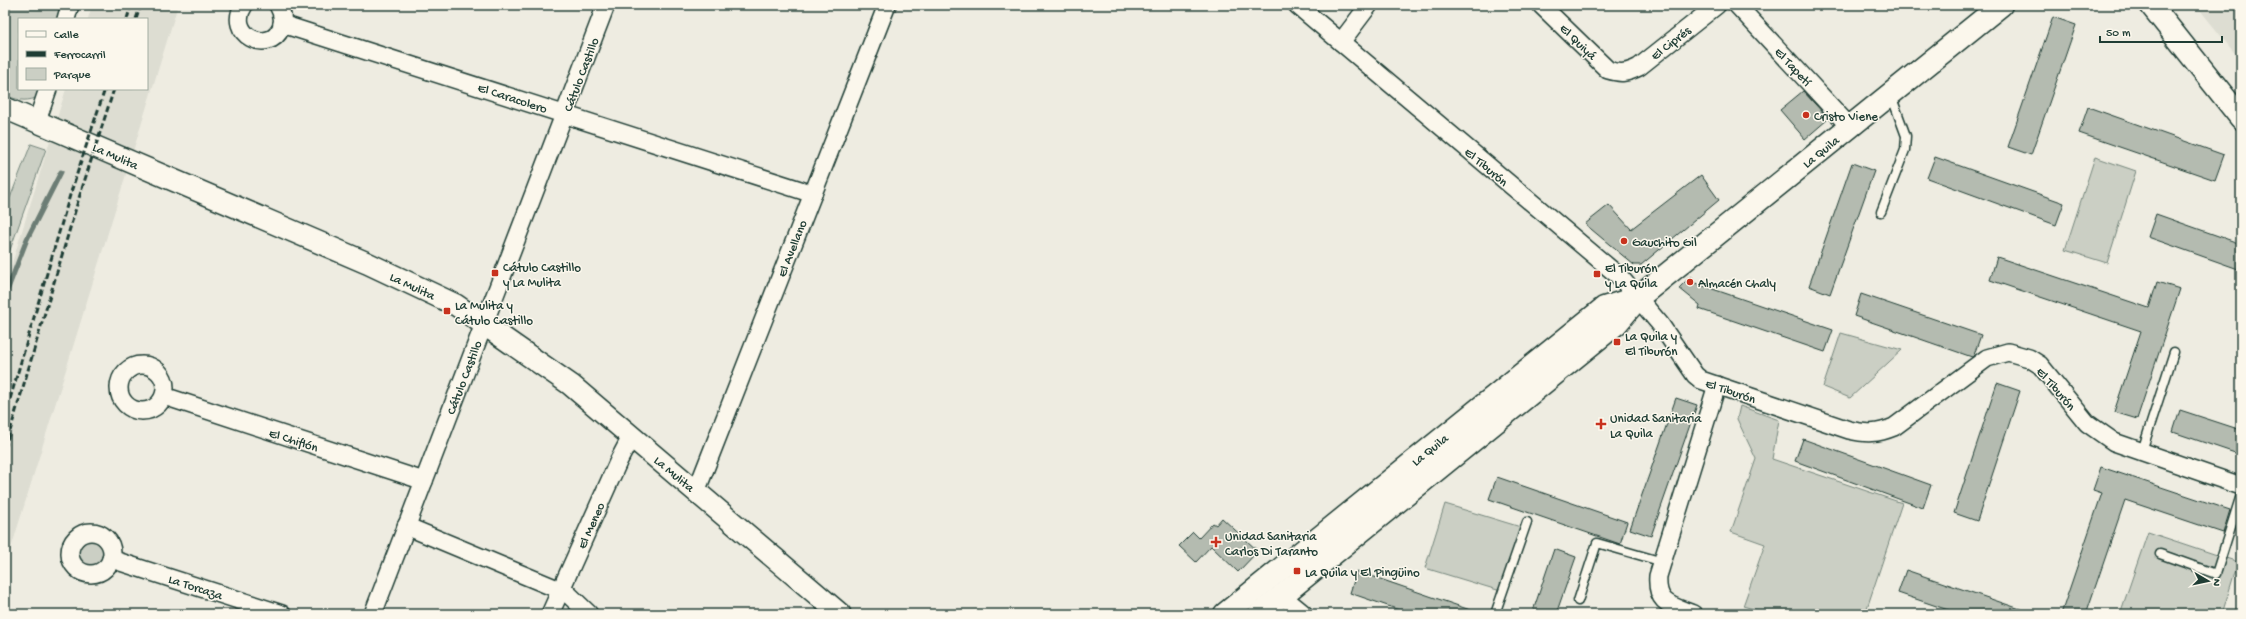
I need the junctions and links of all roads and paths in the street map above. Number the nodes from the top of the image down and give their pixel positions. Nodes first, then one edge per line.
1 (70, 5) edge
2 (244, 5) edge
3 (278, 5) edge
4 (606, 5) edge
5 (887, 5) edge
6 (1297, 5) edge
7 (1369, 5) edge
8 (1541, 5) edge
9 (1717, 5) edge
10 (1737, 5) edge
11 (2151, 5) edge
12 (1992, 7) edge
13 (66, 18) edge
14 (282, 24) junction
15 (1341, 42) junction
16 (1620, 74) joint
17 (48, 90) edge
18 (1890, 94) junction
19 (5, 108) edge
20 (565, 114) junction
21 (2241, 118) edge
22 (37, 121) junction
23 (1850, 127) junction
24 (813, 194) junction
25 (1881, 212) dead end
26 (1639, 297) junction
27 (484, 323) junction
28 (2174, 352) dead end
29 (1717, 385) junction
30 (164, 396) dead end
31 (632, 437) junction
32 (2142, 450) junction
33 (424, 481) junction
34 (2241, 486) edge
35 (696, 492) junction
36 (2241, 495) edge
37 (1527, 522) dead end
38 (406, 526) junction
39 (2160, 554) dead end
40 (111, 559) dead end
41 (1663, 562) junction
42 (1264, 582) junction
43 (561, 591) junction
44 (1282, 596) junction
45 (1578, 601) dead end
46 (282, 614) edge
47 (373, 614) edge
48 (550, 614) edge
49 (589, 614) edge
50 (840, 614) edge
51 (1225, 614) edge
52 (1258, 614) edge
53 (1304, 614) edge
54 (1496, 614) edge
55 (1693, 614) edge

1 - 13 street
2 - 14 street
3 - 14 street
4 - 20 street, Cátulo Castillo
5 - 24 street, El Avellano
6 - 15 street, El Tiburón
7 - 15 street
8 - 16 street, El Quiyá
9 - 16 street, El Ciprés
10 - 23 street, El Tapetí
11 - 21 main road
12 - 18 main road, La Quila
14 - 20 street, El Caracolero
15 - 26 street, El Tiburón
17 - 22 street
18 - 23 main road, La Quila
18 - 25 lane
19 - 22 street, La Mulita
20 - 24 street, El Caracolero
20 - 27 street, Cátulo Castillo
22 - 27 street, La Mulita
23 - 26 main road, La Quila
24 - 35 street, El Avellano
26 - 29 street, El Tiburón
26 - 42 main road, La Quila
26 - 44 main road, La Quila
27 - 31 street, La Mulita
27 - 33 street, Cátulo Castillo
28 - 32 lane
29 - 32 street, El Tiburón
29 - 41 street
30 - 33 street, El Chiflón
31 - 35 street, La Mulita
31 - 43 street, El Meneo
32 - 34 street, El Tiburón
33 - 38 street, Cátulo Castillo
35 - 50 street, La Mulita
36 - 39 lane
37 - 54 lane
38 - 43 street
38 - 47 street, Cátulo Castillo
40 - 46 street, La Torcaza
41 - 45 lane
41 - 55 street
42 - 44 main road
42 - 51 main road, La Quila
43 - 48 street, El Meneo
43 - 49 street
44 - 52 main road, La Quila
44 - 53 street

